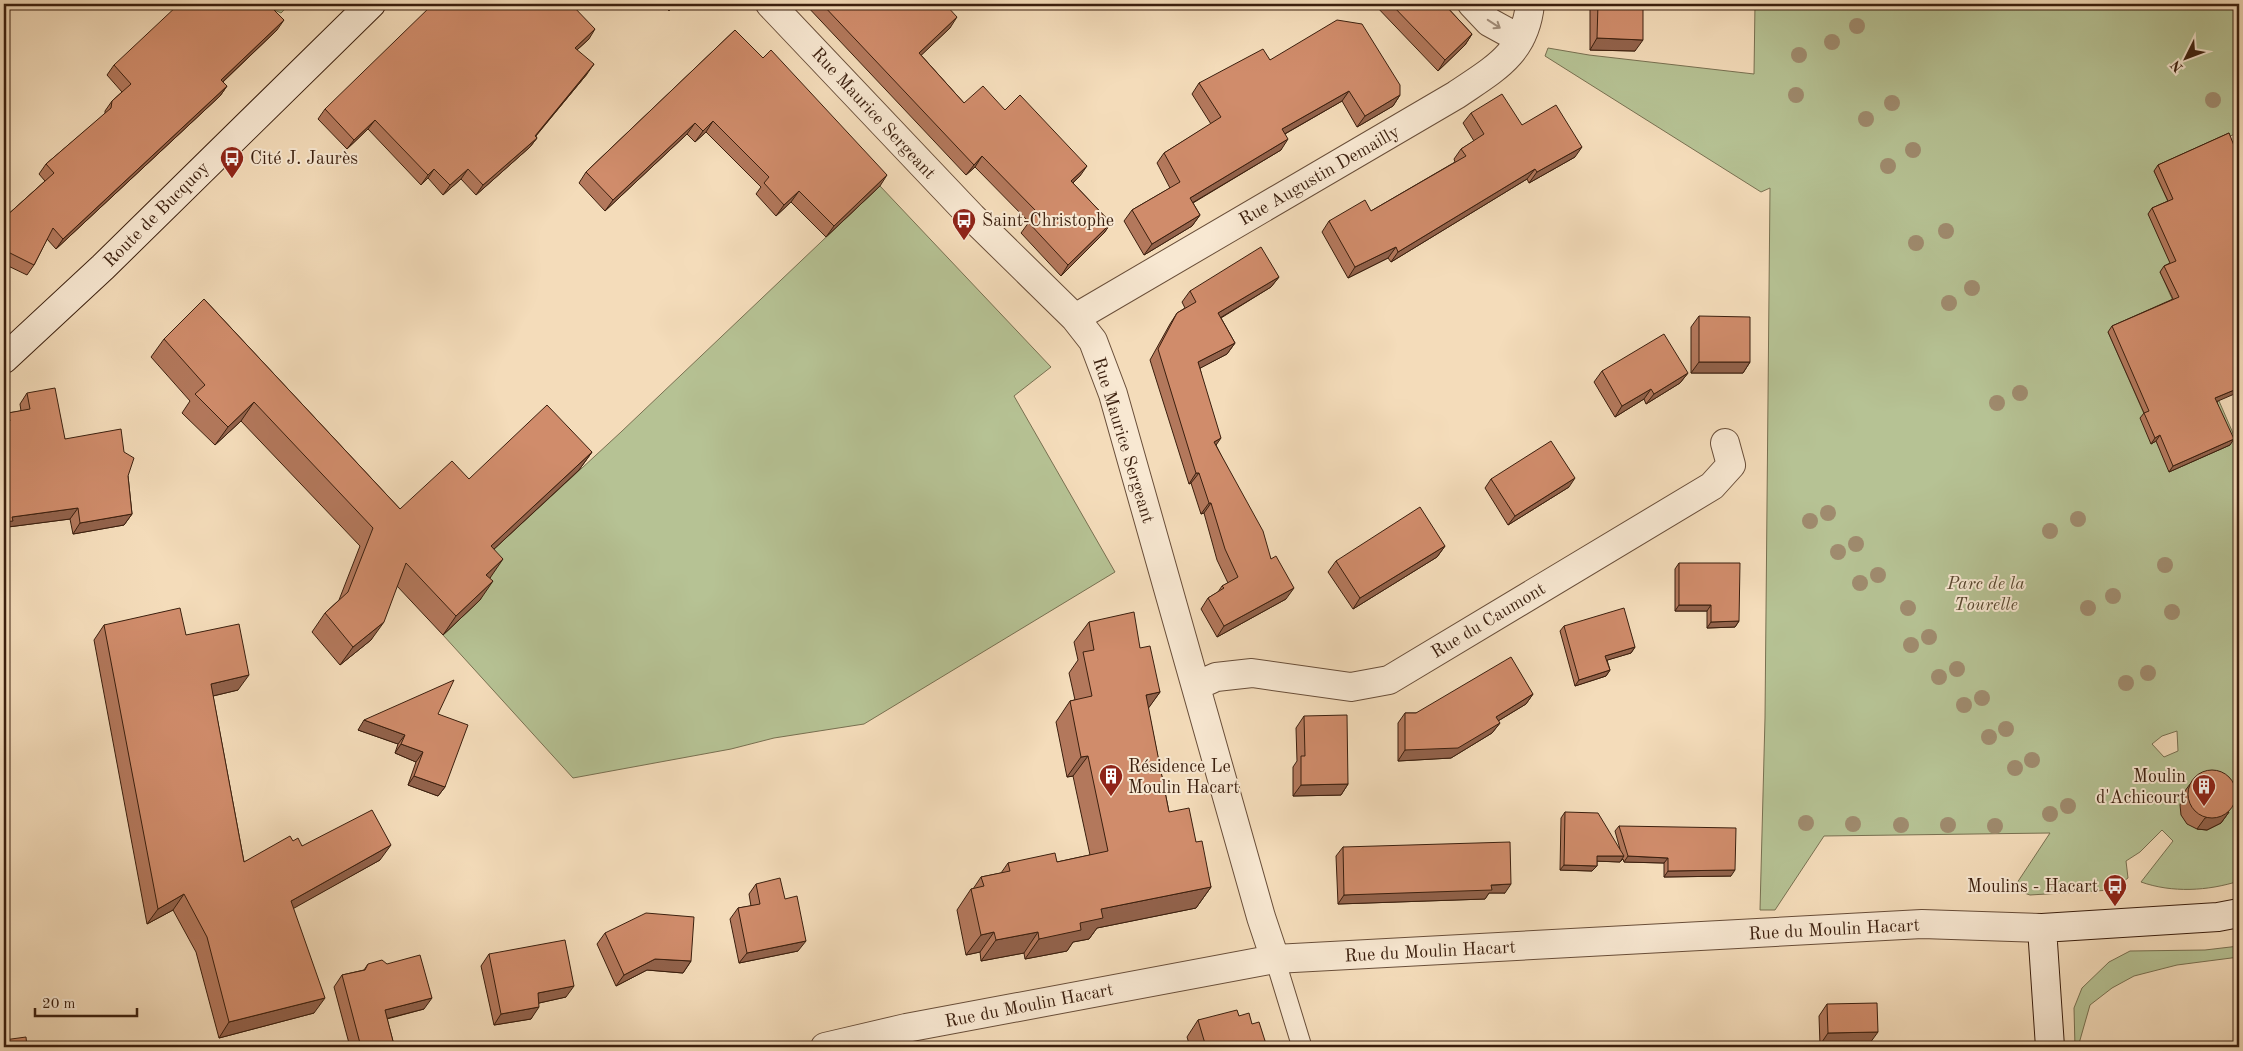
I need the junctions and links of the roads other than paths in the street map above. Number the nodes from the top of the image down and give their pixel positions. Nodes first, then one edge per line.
1 (371, 4) edge
2 (770, 4) edge
3 (1472, 4) edge
4 (1530, 4) edge
5 (1520, 39) junction
6 (1075, 318) junction
7 (4, 359) edge
8 (1725, 443) dead end
9 (1196, 686) junction
10 (2239, 913) edge
11 (2042, 928) junction
12 (1275, 959) junction
13 (825, 1047) edge
14 (1302, 1047) edge
15 (2050, 1047) edge

1 - 7 street, Route de Bucquoy
2 - 6 street, Rue Maurice Sergeant
3 -> 5 street
4 - 5 street, Rue Augustin Demailly
5 - 6 street, Rue Augustin Demailly
6 - 9 street, Rue Maurice Sergeant
8 - 9 street, Rue du Caumont
9 - 12 street, Rue Maurice Sergeant
10 - 11 street, Rue du Moulin Hacart
11 - 12 street, Rue du Moulin Hacart
11 - 15 street
12 - 13 street, Rue du Moulin Hacart
12 - 14 lane

